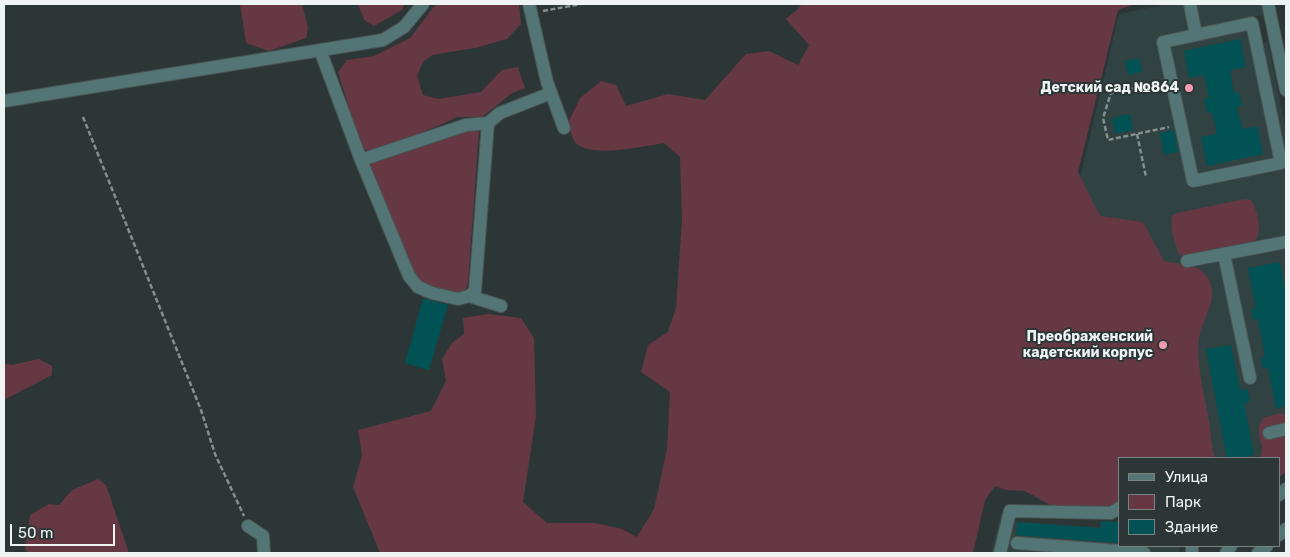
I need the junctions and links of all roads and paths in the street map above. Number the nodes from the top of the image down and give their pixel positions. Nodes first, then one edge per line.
1 (423, 4) edge
2 (581, 4) edge
3 (1190, 4) edge
4 (1268, 4) edge
5 (531, 9) edge
6 (1196, 35) junction
7 (320, 50) junction
8 (1172, 80) junction
9 (1286, 90) edge
10 (551, 93) junction
11 (4, 101) edge
12 (83, 117) dead end
13 (488, 123) junction
14 (1181, 125) junction
15 (564, 128) dead end
16 (1137, 134) junction
17 (361, 160) junction
18 (1146, 177) dead end
19 (1286, 242) edge
20 (1224, 254) junction
21 (1187, 261) dead end
22 (469, 296) junction
23 (501, 306) dead end
24 (1250, 378) dead end
25 (1286, 430) edge
26 (1269, 433) dead end
27 (1118, 509) edge
28 (248, 526) joint
29 (1017, 543) dead end
30 (1040, 549) edge
31 (1065, 550) edge
32 (1108, 551) edge
33 (264, 553) edge
34 (1000, 553) edge
35 (1144, 553) edge

1 - 7 street
2 - 5 path
3 - 6 street
4 - 9 street
5 - 10 street
6 - 8 street
6 - 14 street
7 - 11 street
7 - 17 street
8 - 14 street
8 - 16 path
10 - 13 street
10 - 15 street
12 - 28 path
13 - 17 street
13 - 22 street
14 - 16 path
16 - 18 path
17 - 22 street
19 - 20 street
20 - 21 street
20 - 24 street
22 - 23 street
25 - 26 street
27 - 34 street
28 - 33 street
29 - 30 street
30 - 31 street
31 - 32 street
32 - 35 street

